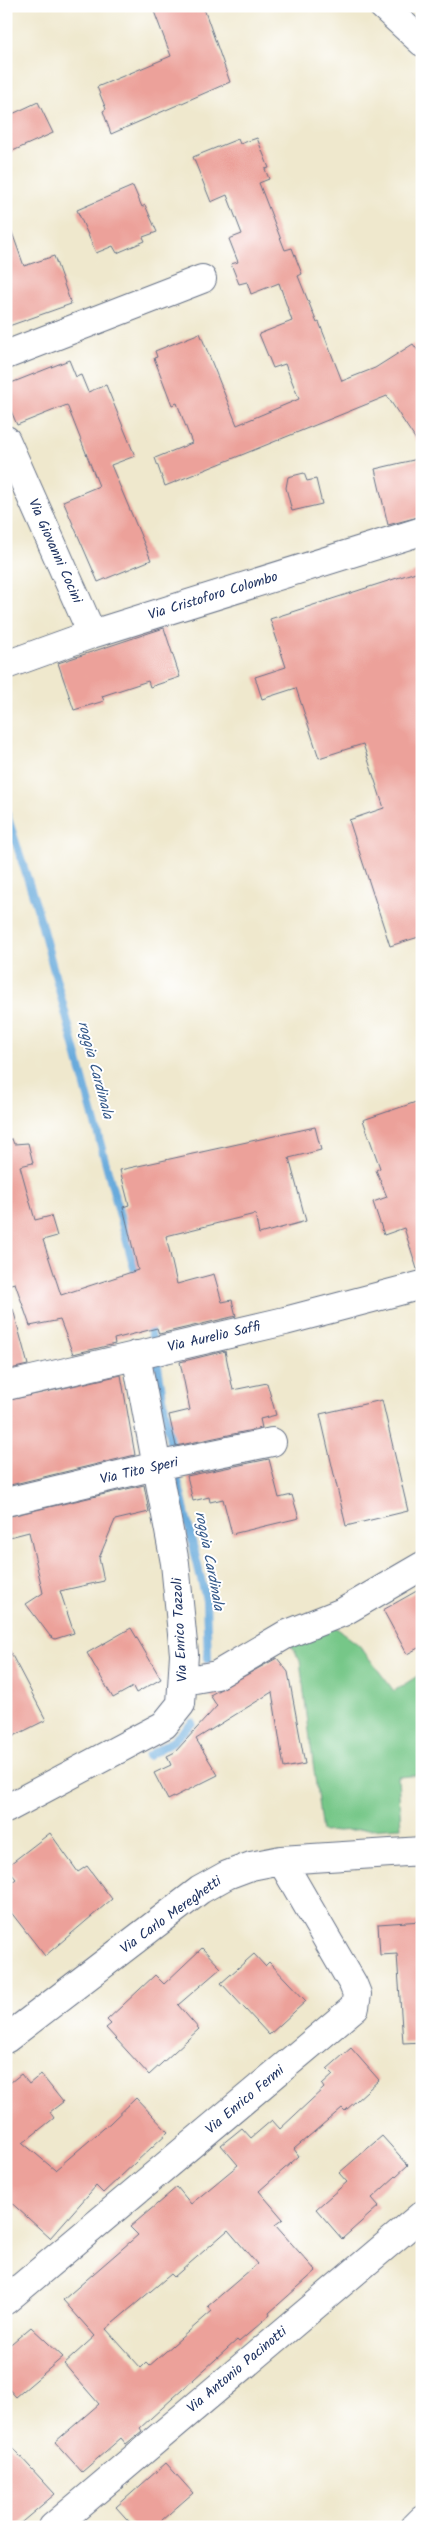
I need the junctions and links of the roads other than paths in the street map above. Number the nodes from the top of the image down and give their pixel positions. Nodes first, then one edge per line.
1 (384, 6) edge
2 (422, 42) edge
3 (202, 280) dead end
4 (6, 355) edge
5 (6, 440) edge
6 (422, 531) edge
7 (92, 634) junction
8 (6, 665) edge
9 (422, 1285) edge
10 (136, 1355) junction
11 (6, 1386) edge
12 (272, 1442) dead end
13 (156, 1466) junction
14 (6, 1502) edge
15 (422, 1566) edge
16 (184, 1681) junction
17 (6, 1809) edge
18 (422, 1851) edge
19 (281, 1860) junction
20 (6, 2040) edge
21 (422, 2215) edge
22 (6, 2300) edge
23 (422, 2520) edge
24 (53, 2527) edge
25 (414, 2527) edge

1 - 2 street
3 - 4 street
5 - 7 street, Via Giovanni Cocini
6 - 7 street, Via Cristoforo Colombo
7 - 8 street, Via Cristoforo Colombo
9 - 10 street, Via Aurelio Saffi
10 - 11 street, Via Aurelio Saffi
10 - 13 street, Via Enrico Tazzoli
12 - 13 street, Via Tito Speri
13 - 14 street, Via Tito Speri
13 - 16 street, Via Enrico Tazzoli
15 - 16 street
16 - 17 street, Via Enrico Tazzoli
18 - 19 street, Via Carlo Mereghetti
19 - 20 street, Via Carlo Mereghetti
19 - 22 street, Via Enrico Fermi
21 - 24 street, Via Antonio Pacinotti
23 - 25 street

